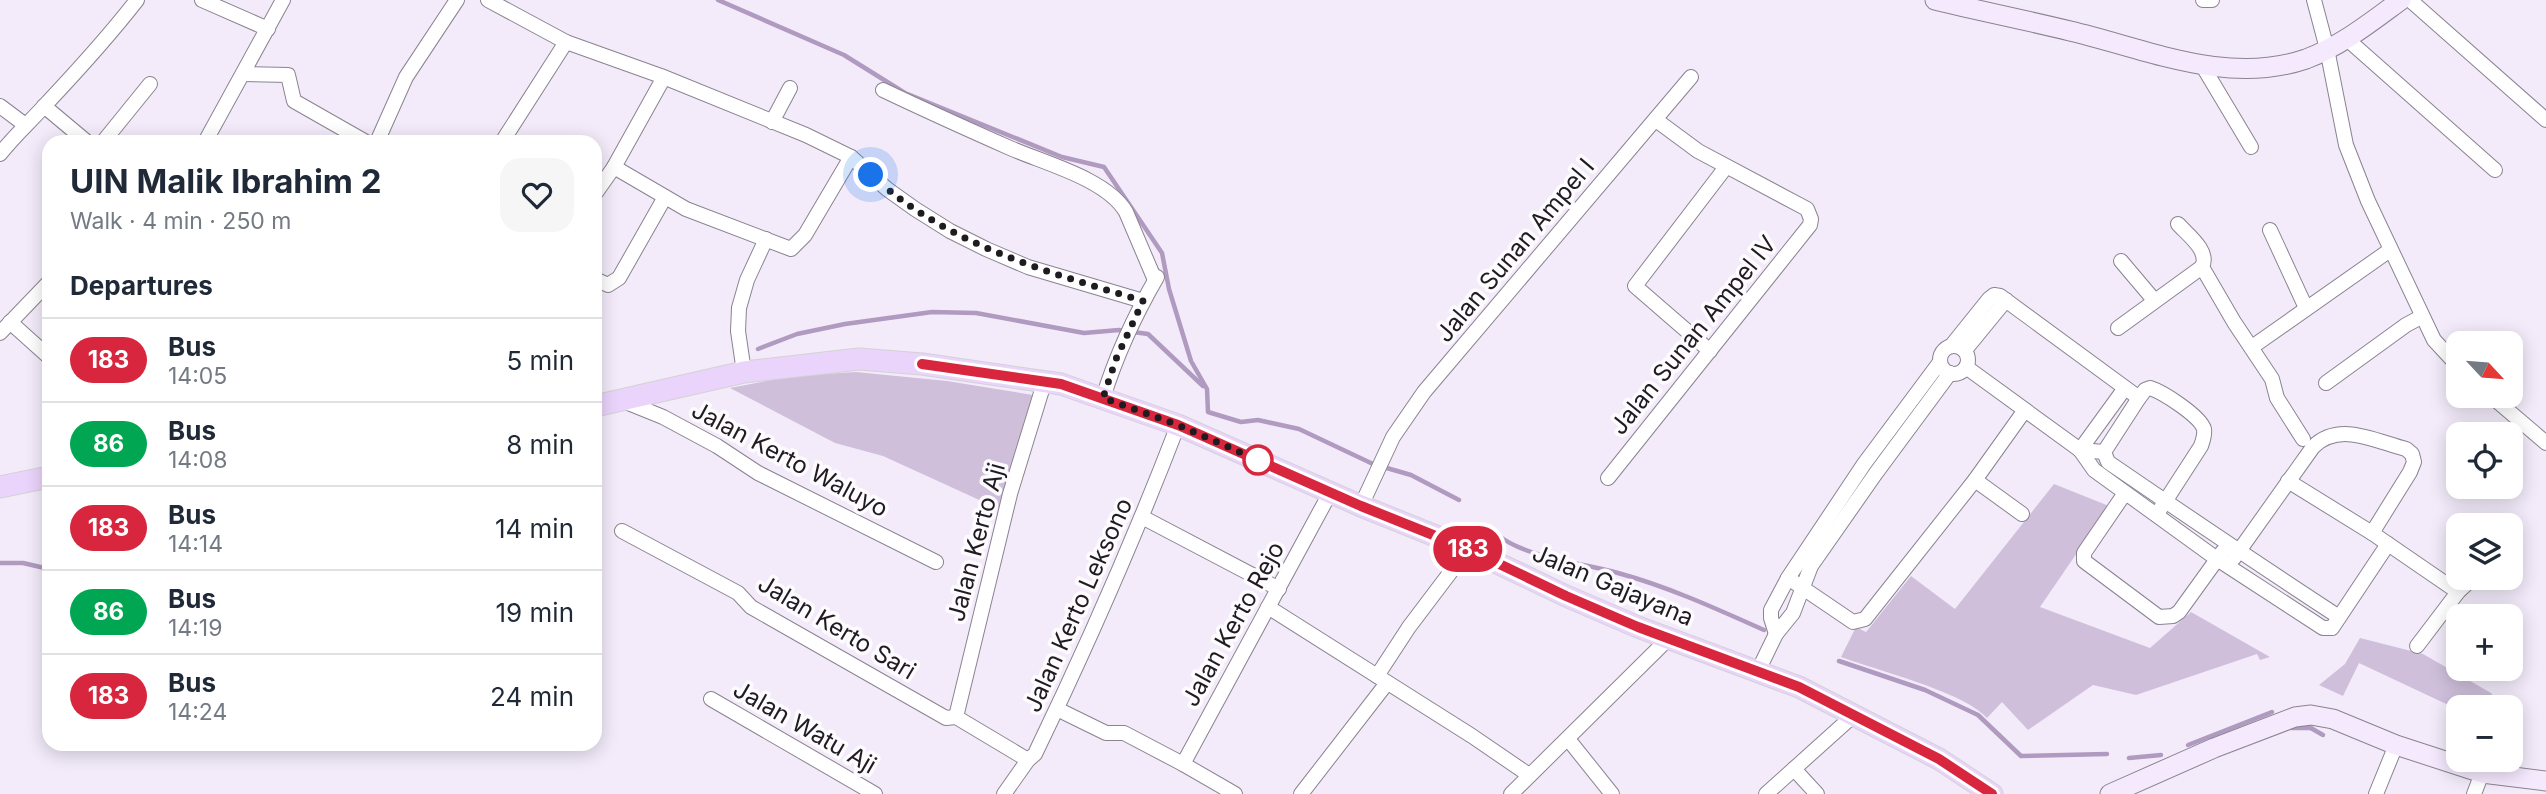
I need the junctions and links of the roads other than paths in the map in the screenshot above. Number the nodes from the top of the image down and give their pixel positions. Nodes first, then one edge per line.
1 (137, 0) edge
2 (202, 0) edge
3 (283, 0) edge
4 (457, 0) edge
5 (488, 0) edge
6 (1935, 0) edge
7 (2203, 0) edge
8 (2212, 0) edge
9 (2314, 0) edge
10 (2401, 0) edge
11 (2410, 0) edge
12 (268, 29) junction
13 (2347, 39) junction
14 (566, 42) junction
15 (2327, 49) junction
16 (2202, 65) junction
17 (243, 74) junction
18 (1691, 77) dead end
19 (663, 79) junction
20 (150, 84) dead end
21 (790, 88) dead end
22 (883, 90) dead end
23 (0, 106) edge
24 (44, 106) junction
25 (1656, 120) junction
26 (2546, 120) edge
27 (772, 122) junction
28 (24, 124) junction
29 (79, 135) edge
30 (109, 135) edge
31 (209, 135) edge
32 (354, 135) edge
33 (380, 135) edge
34 (506, 135) edge
35 (2251, 147) dead end
36 (0, 154) edge
37 (851, 157) junction
38 (614, 167) junction
39 (1726, 167) junction
40 (2495, 170) dead end
41 (602, 184) edge
42 (665, 197) junction
43 (2178, 224) dead end
44 (2270, 230) dead end
45 (766, 239) junction
46 (2390, 250) junction
47 (2122, 261) dead end
48 (2202, 267) junction
49 (602, 282) edge
50 (42, 289) edge
51 (2154, 300) junction
52 (1143, 301) junction
53 (2306, 308) junction
54 (2421, 317) junction
55 (5, 327) edge
56 (2118, 328) dead end
57 (1958, 348) junction
58 (2252, 348) junction
59 (1710, 351) junction
60 (42, 352) edge
61 (2446, 353) edge
62 (1940, 362) junction
63 (743, 366) junction
64 (1966, 367) junction
65 (1950, 373) junction
66 (1045, 380) junction
67 (2326, 383) dead end
68 (2124, 388) junction
69 (638, 395) junction
70 (1103, 398) junction
71 (2139, 398) junction
72 (602, 403) edge
73 (2505, 408) edge
74 (2025, 410) junction
75 (1178, 425) junction
76 (2303, 439) dead end
77 (2546, 443) edge
78 (2080, 450) junction
79 (2104, 452) junction
80 (1870, 469) junction
81 (42, 478) edge
82 (1608, 478) dead end
83 (1975, 480) junction
84 (2288, 481) junction
85 (0, 487) edge
86 (2151, 490) junction
87 (1329, 493) junction
88 (2125, 493) junction
89 (2165, 499) junction
90 (2141, 504) junction
91 (1361, 506) junction
92 (2022, 514) dead end
93 (2157, 514) junction
94 (1142, 516) junction
95 (622, 531) dead end
96 (2372, 533) junction
97 (2388, 544) junction
98 (2233, 548) junction
99 (1468, 549) junction
100 (936, 562) dead end
101 (2223, 562) junction
102 (1788, 578) junction
103 (1803, 587) junction
104 (1279, 589) junction
105 (2458, 592) joint
106 (1268, 607) junction
107 (2339, 617) junction
108 (1776, 634) junction
109 (1668, 639) junction
110 (2417, 646) dead end
111 (1758, 671) junction
112 (1382, 680) junction
113 (711, 699) dead end
114 (1057, 709) junction
115 (1855, 714) junction
116 (956, 717) junction
117 (1568, 739) junction
118 (2396, 745) junction
119 (1028, 760) junction
120 (1176, 761) junction
121 (1794, 769) junction
122 (2482, 773) junction
123 (1529, 775) junction
124 (2546, 781) edge
125 (875, 794) edge
126 (1004, 794) edge
127 (1235, 794) edge
128 (1301, 794) edge
129 (1511, 794) edge
130 (1612, 794) edge
131 (1766, 794) edge
132 (1817, 794) edge
133 (1992, 794) edge
134 (2110, 794) edge
135 (2376, 794) edge
136 (2474, 794) edge

1 - 24 street
2 - 12 street
3 - 12 street
4 - 33 street
5 - 14 street
6 - 16 main road
7 - 8 street
9 - 15 street
10 - 13 main road
11 - 26 street
12 - 17 street
13 - 15 main road
13 - 40 street
14 - 19 street
14 - 34 street
15 - 16 main road
15 - 46 street
16 - 35 street
17 - 31 street
17 - 32 street
18 - 25 street, Jalan Sunan Ampel I
19 - 27 street
19 - 38 street
20 - 30 street
21 - 27 street
22 - 52 street
23 - 28 street
24 - 28 street
24 - 29 street
25 - 39 street
25 - 91 street, Jalan Sunan Ampel I
27 - 37 street
28 - 36 street
37 - 45 street
37 - 52 street
38 - 41 street
38 - 42 street
39 - 59 street
39 - 59 street, Jalan Sunan Ampel IV
42 - 45 street
42 - 49 street
43 - 48 street
44 - 53 street
45 - 63 street
46 - 53 street
46 - 54 street
47 - 51 street
48 - 51 street
48 - 58 street
50 - 55 street
51 - 56 street
52 - 70 street
53 - 58 street
54 - 61 street
54 - 67 street
55 - 60 street
57 - 62 street
57 - 64 street
57 - 68 street
58 - 76 street
59 - 82 street, Jalan Sunan Ampel IV
62 - 65 street
62 - 80 street
63 - 66 main road, Jalan Gajayana
63 - 69 main road, Jalan Gajayana
64 - 65 street
64 - 74 street
65 - 80 street
66 - 70 main road, Jalan Gajayana
66 - 116 street, Jalan Kerto Aji
68 - 71 street
68 - 78 street
69 - 72 main road, Jalan Gajayana
69 - 100 street, Jalan Kerto Waluyo
70 - 75 main road, Jalan Gajayana
71 - 79 street
71 - 89 street
73 - 77 street
74 - 78 street
74 - 83 street
75 - 87 main road, Jalan Gajayana
75 - 94 street, Jalan Kerto Leksono
78 - 79 street
78 - 88 street
79 - 86 street
80 - 102 street
80 - 103 street
81 - 85 main road
83 - 92 street
83 - 103 street
84 - 96 street
84 - 96 street
84 - 98 street
86 - 89 street
86 - 90 street
87 - 91 main road, Jalan Gajayana
87 - 104 street, Jalan Kerto Rejo
88 - 90 street
88 - 101 street
89 - 93 street
89 - 98 street
90 - 93 street
91 - 99 main road, Jalan Gajayana
93 - 101 street
94 - 104 street
94 - 114 street, Jalan Kerto Leksono
95 - 116 street, Jalan Kerto Sari
96 - 97 street
97 - 105 street
97 - 107 street
98 - 101 street
98 - 107 street
99 - 109 main road, Jalan Gajayana
99 - 112 street
101 - 107 street
102 - 103 street
102 - 108 street
103 - 108 street
104 - 106 street, Jalan Kerto Rejo
105 - 110 street
106 - 112 street
106 - 120 street, Jalan Kerto Rejo
108 - 111 street
109 - 111 main road, Jalan Gajayana
109 - 117 street
111 - 115 main road, Jalan Gajayana
112 - 123 street
112 - 128 street
113 - 125 street, Jalan Watu Aji
114 - 119 street, Jalan Kerto Leksono
114 - 120 street
115 - 121 street
115 - 133 main road, Jalan Gajayana
116 - 119 street, Jalan Kerto Sari
117 - 123 street
117 - 130 street
118 - 122 main road
118 - 134 main road
118 - 135 street
119 - 126 street, Jalan Kerto Leksono
120 - 127 street
121 - 131 street
121 - 132 street
122 - 124 main road
122 - 136 street
123 - 129 street

